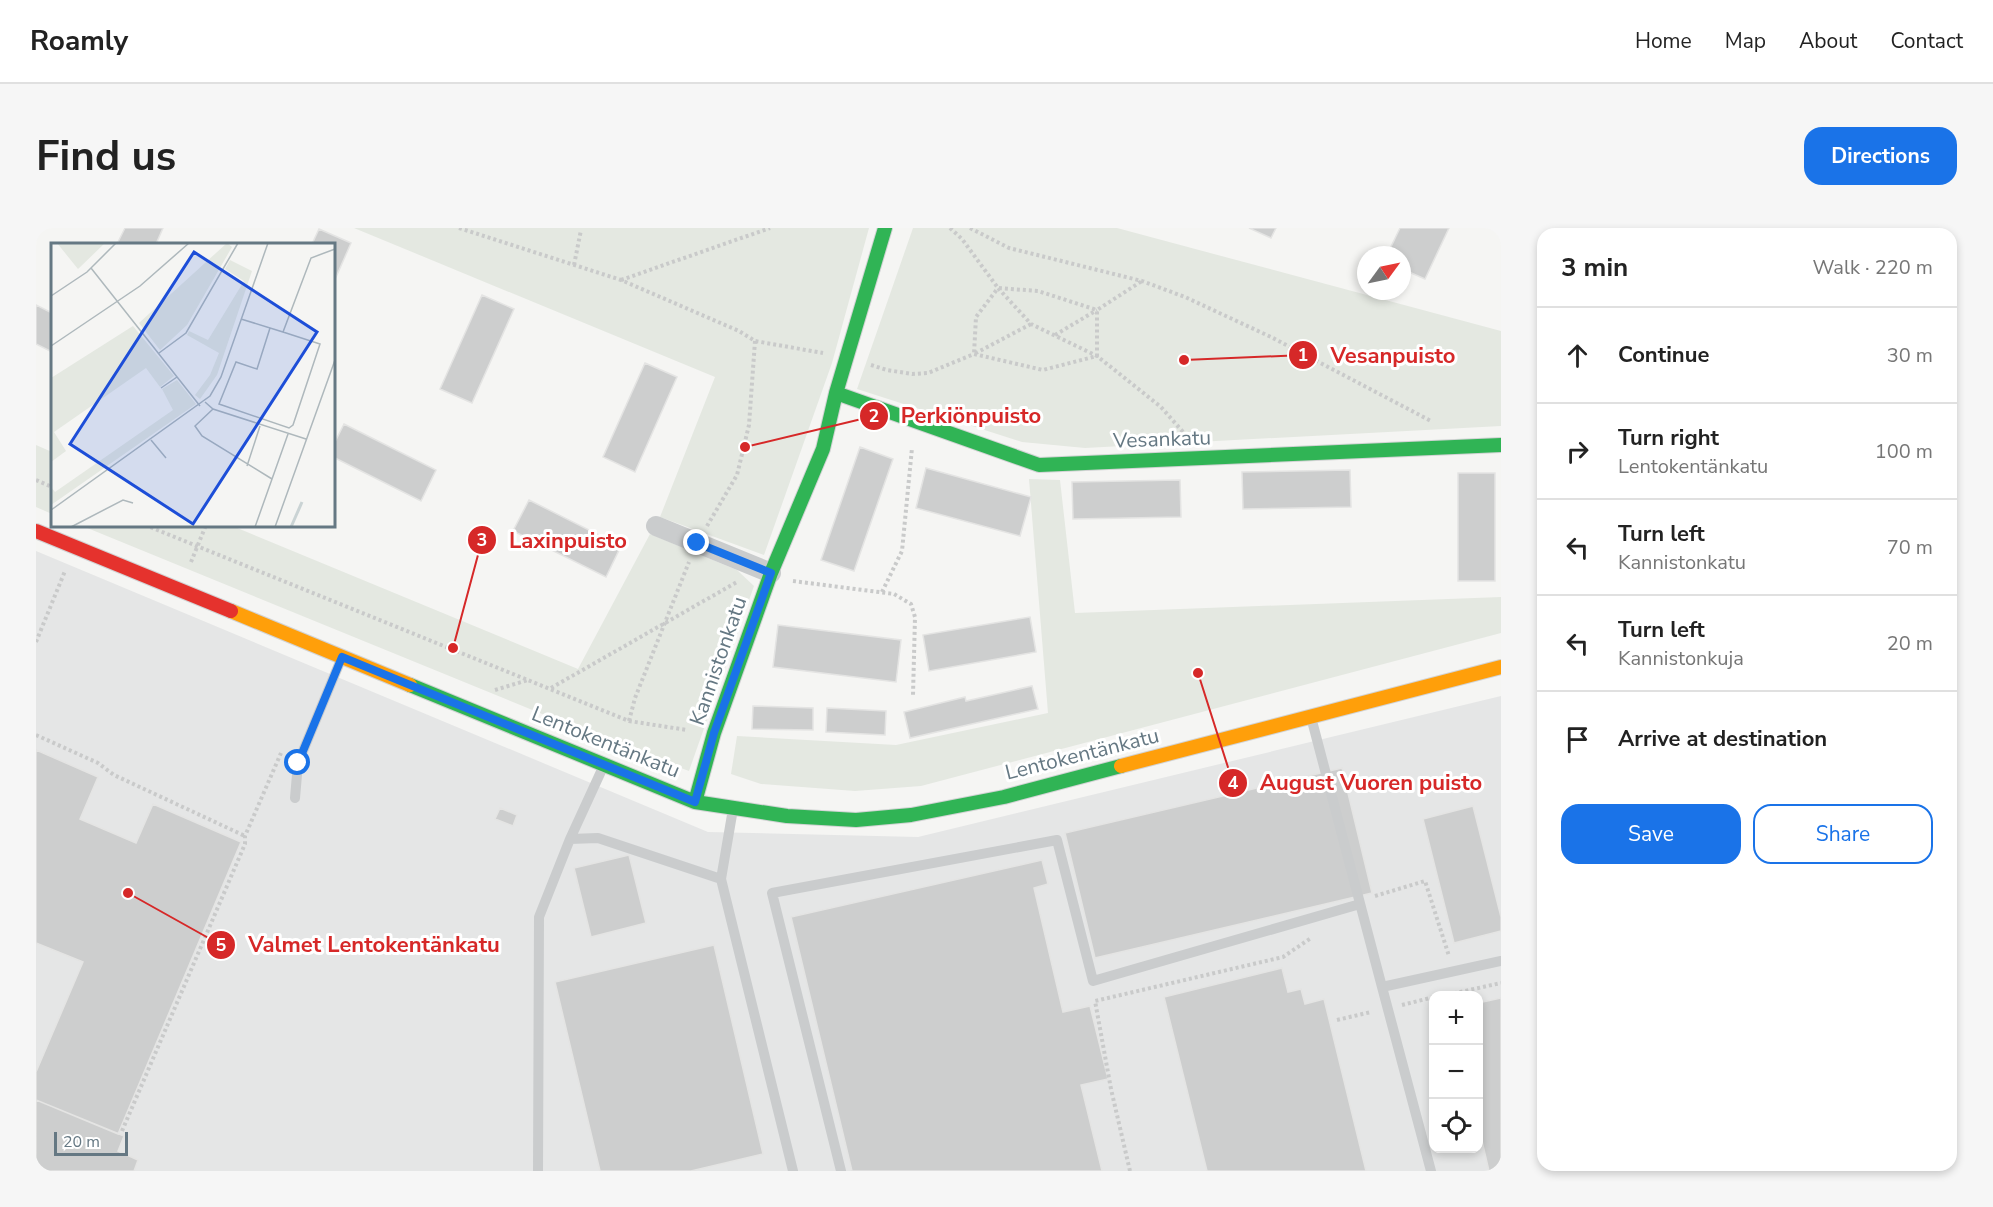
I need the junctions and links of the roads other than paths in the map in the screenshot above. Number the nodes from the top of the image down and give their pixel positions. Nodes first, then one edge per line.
1 (885, 228) edge
2 (836, 393) junction
3 (1501, 445) edge
4 (656, 526) dead end
5 (36, 531) edge
6 (765, 573) junction
7 (342, 657) junction
8 (1501, 667) edge
9 (1311, 717) junction
10 (604, 764) junction
11 (295, 798) dead end
12 (695, 802) junction
13 (733, 809) junction
14 (570, 839) junction
15 (721, 879) junction
16 (1360, 903) junction
17 (1501, 961) edge
18 (1382, 987) junction
19 (537, 1171) edge
20 (793, 1171) edge
21 (841, 1171) edge
22 (1431, 1171) edge

1 - 2 street, Kannistonkatu
2 - 3 street, Vesankatu
2 - 6 street, Kannistonkatu
4 - 6 street
5 - 7 street, Lentokentänkatu
6 - 12 street, Kannistonkatu
7 - 10 street, Lentokentänkatu
7 - 11 lane
8 - 9 street, Lentokentänkatu
9 - 13 street, Lentokentänkatu
9 - 16 lane
10 - 12 street, Lentokentänkatu
10 - 14 lane
12 - 13 street, Lentokentänkatu
13 - 15 lane
14 - 15 lane
14 - 19 lane
15 - 20 lane
16 - 18 lane
16 - 21 lane
17 - 18 lane
18 - 22 lane

